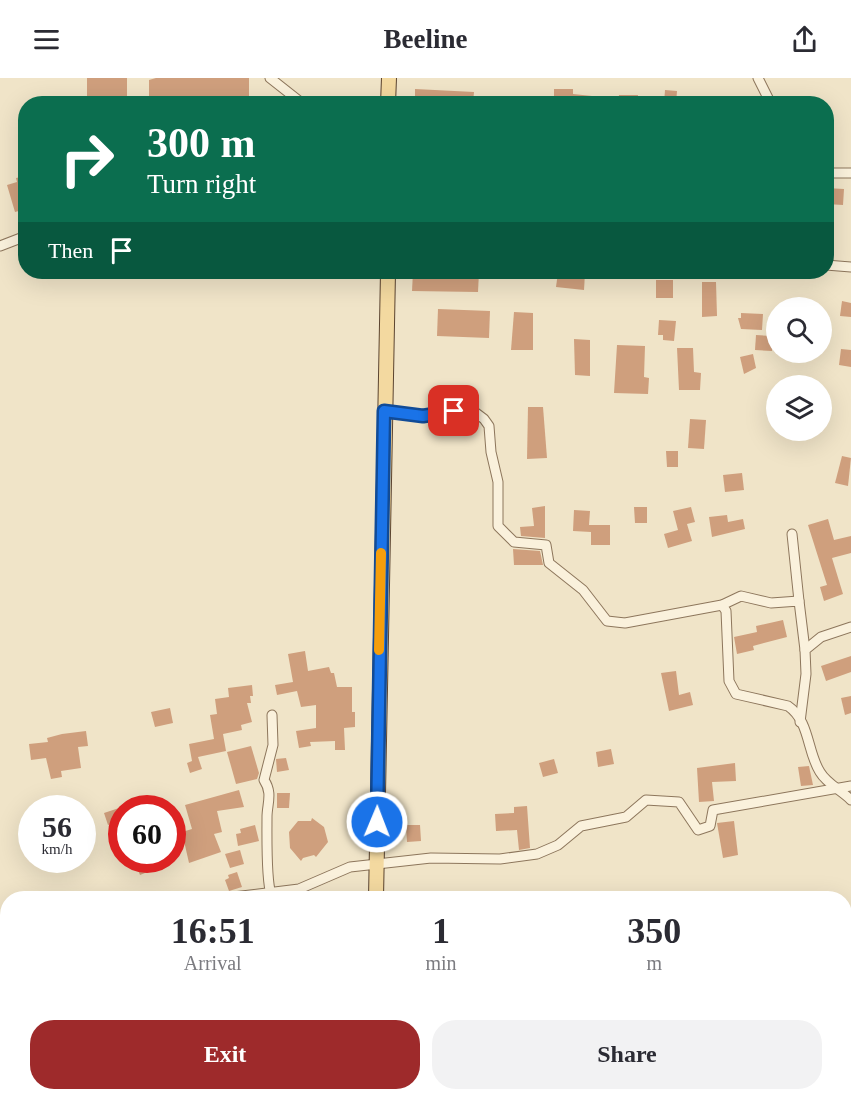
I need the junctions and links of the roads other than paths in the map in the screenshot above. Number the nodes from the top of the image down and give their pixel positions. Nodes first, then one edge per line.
1 (270, 78) edge
2 (389, 78) edge
3 (758, 78) edge
4 (293, 96) edge
5 (388, 96) edge
6 (767, 96) edge
7 (834, 172) edge
8 (851, 173) edge
9 (18, 239) edge
10 (0, 246) edge
11 (834, 266) edge
12 (851, 267) edge
13 (388, 279) edge
14 (384, 411) junction
15 (792, 534) dead end
16 (799, 601) junction
17 (722, 605) junction
18 (851, 627) edge
19 (805, 650) junction
20 (272, 715) dead end
21 (800, 722) junction
22 (851, 786) edge
23 (840, 790) junction
24 (851, 800) edge
25 (376, 864) junction
26 (271, 891) edge
27 (288, 891) edge
28 (376, 891) edge

1 - 4 street
2 - 5 main road
3 - 6 street
7 - 8 street
9 - 10 street
11 - 12 street
13 - 14 main road
14 - 17 street
14 - 25 main road
15 - 16 street
16 - 17 street
16 - 19 street
17 - 21 street
18 - 19 street
19 - 21 street
20 - 26 street
21 - 23 street
22 - 23 street
23 - 24 street
23 - 25 street
25 - 27 street
25 - 28 main road

